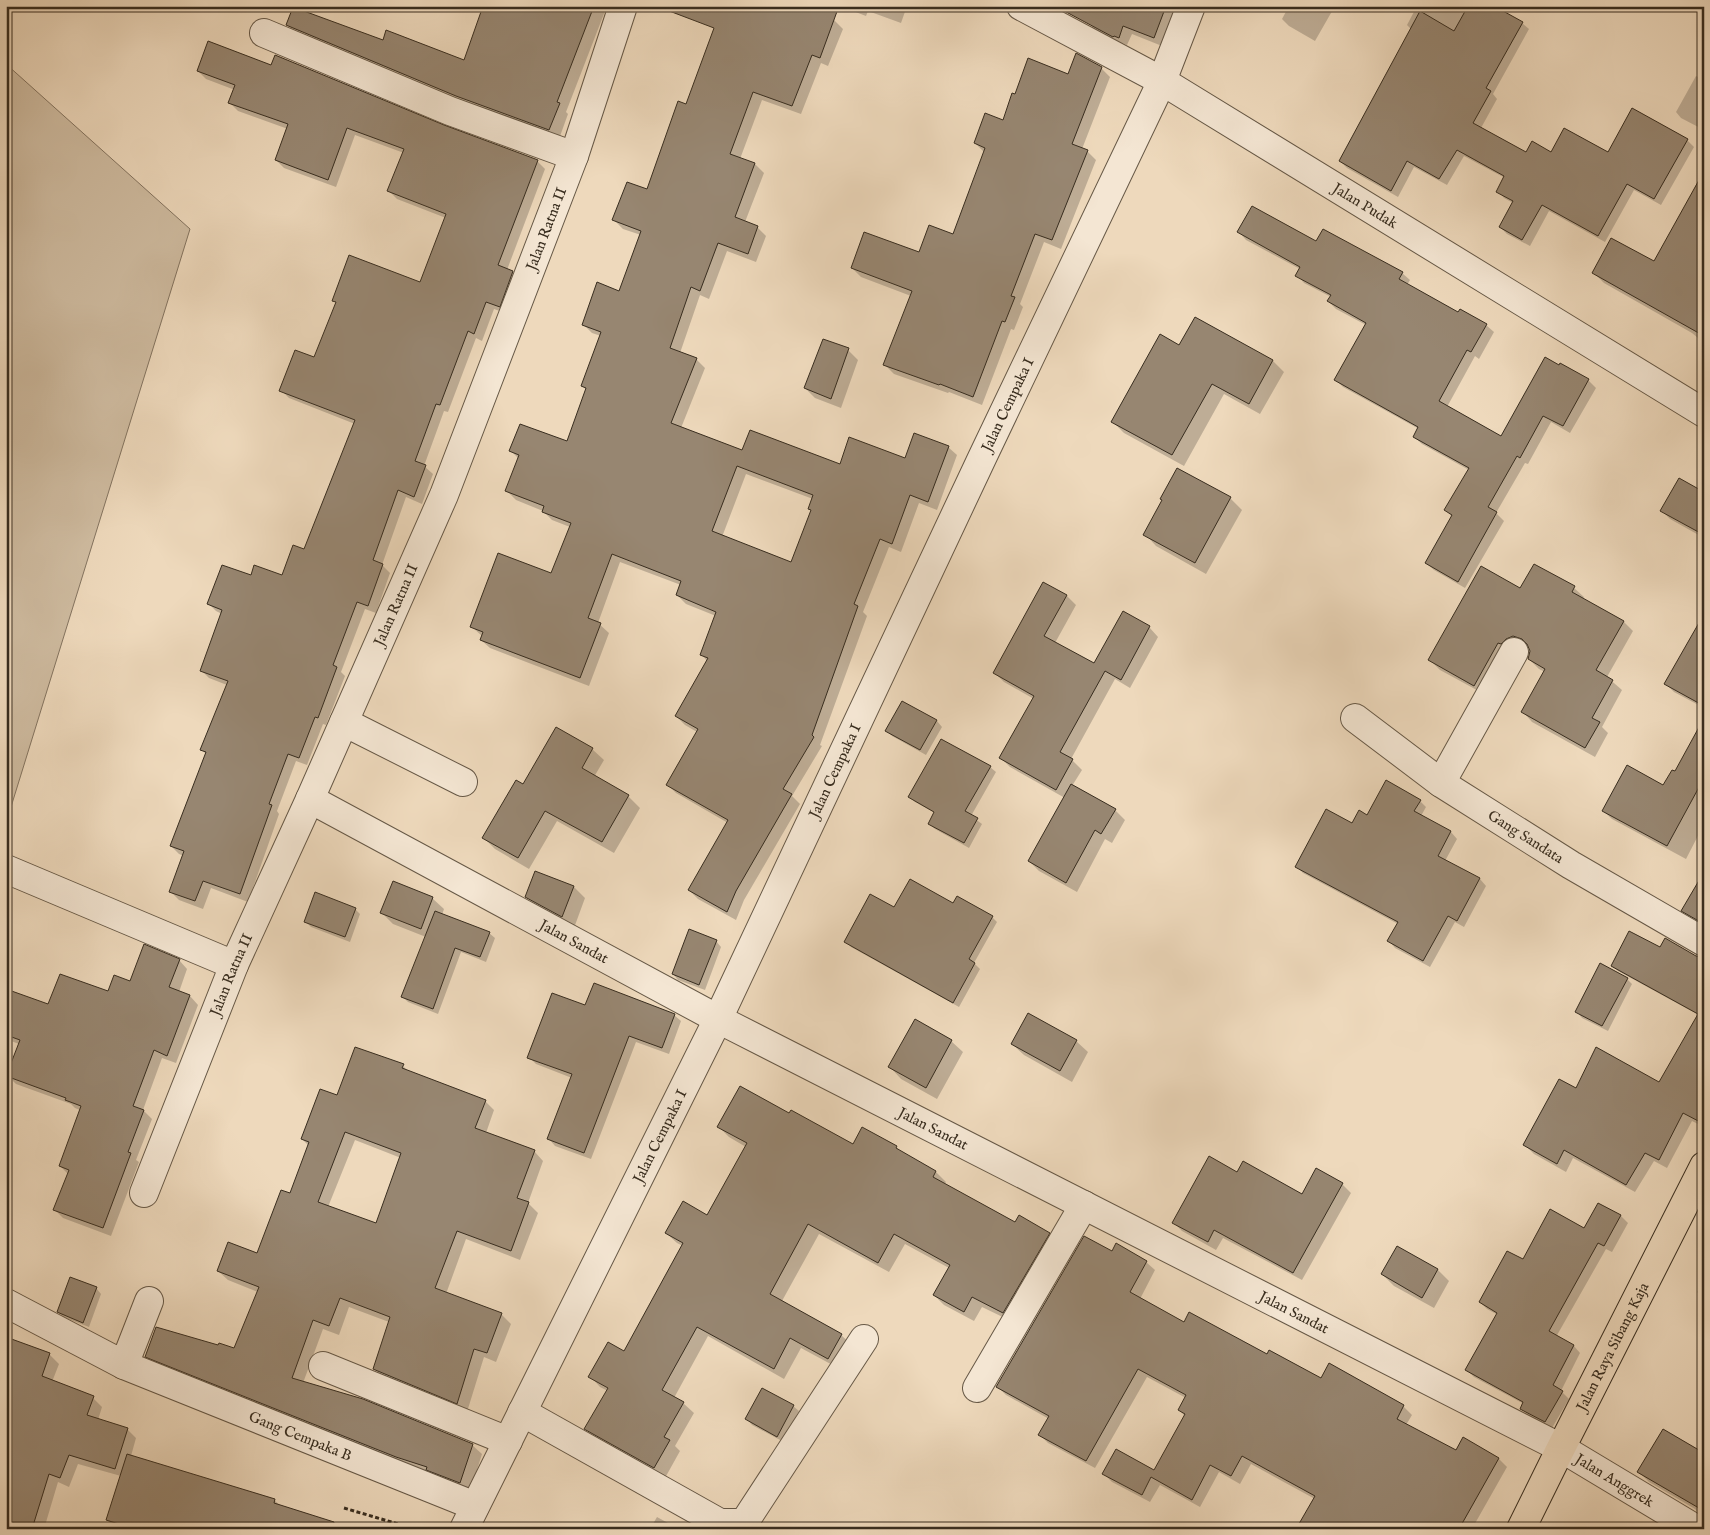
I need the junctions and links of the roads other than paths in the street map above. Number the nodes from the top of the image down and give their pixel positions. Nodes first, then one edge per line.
1 (623, 6) edge
2 (1022, 6) edge
3 (1191, 6) edge
4 (264, 33) dead end
5 (1162, 81) junction
6 (574, 156) junction
7 (1704, 413) edge
8 (1514, 652) dead end
9 (1356, 718) dead end
10 (344, 722) junction
11 (462, 782) dead end
12 (1441, 783) junction
13 (310, 800) junction
14 (6, 870) edge
15 (1704, 942) edge
16 (234, 965) junction
17 (718, 1019) junction
18 (1704, 1166) edge
19 (144, 1193) dead end
20 (1084, 1205) junction
21 (149, 1301) dead end
22 (6, 1302) edge
23 (864, 1339) dead end
24 (124, 1365) junction
25 (323, 1366) dead end
26 (977, 1388) dead end
27 (522, 1412) junction
28 (508, 1441) junction
29 (1561, 1448) junction
30 (470, 1517) edge
31 (1521, 1529) edge
32 (1696, 1529) edge

1 - 6 street, Jalan Ratna II
2 - 5 street, Jalan Pudak
3 - 5 street, Jalan Cempaka I
4 - 6 street
5 - 7 street, Jalan Pudak
5 - 17 street, Jalan Cempaka I
6 - 10 street, Jalan Ratna II
8 - 12 street
9 - 12 street, Gang Sandata
10 - 11 street
10 - 13 street, Jalan Ratna II
12 - 15 street, Gang Sandata
13 - 16 street, Jalan Ratna II
13 - 17 street, Jalan Sandat
14 - 16 street
16 - 19 street, Jalan Ratna II
17 - 20 street, Jalan Sandat
17 - 27 street, Jalan Cempaka I
18 - 29 main road, Jalan Raya Sibang Kaja
20 - 26 street
20 - 29 street, Jalan Sandat
21 - 24 street
22 - 24 street, Gang Cempaka B
23 - 27 street
24 - 30 street, Gang Cempaka B
25 - 28 street
27 - 28 street, Jalan Cempaka I
28 - 30 street, Jalan Cempaka I
29 - 31 main road, Jalan Raya Sibang Kaja
29 - 32 street, Jalan Anggrek

